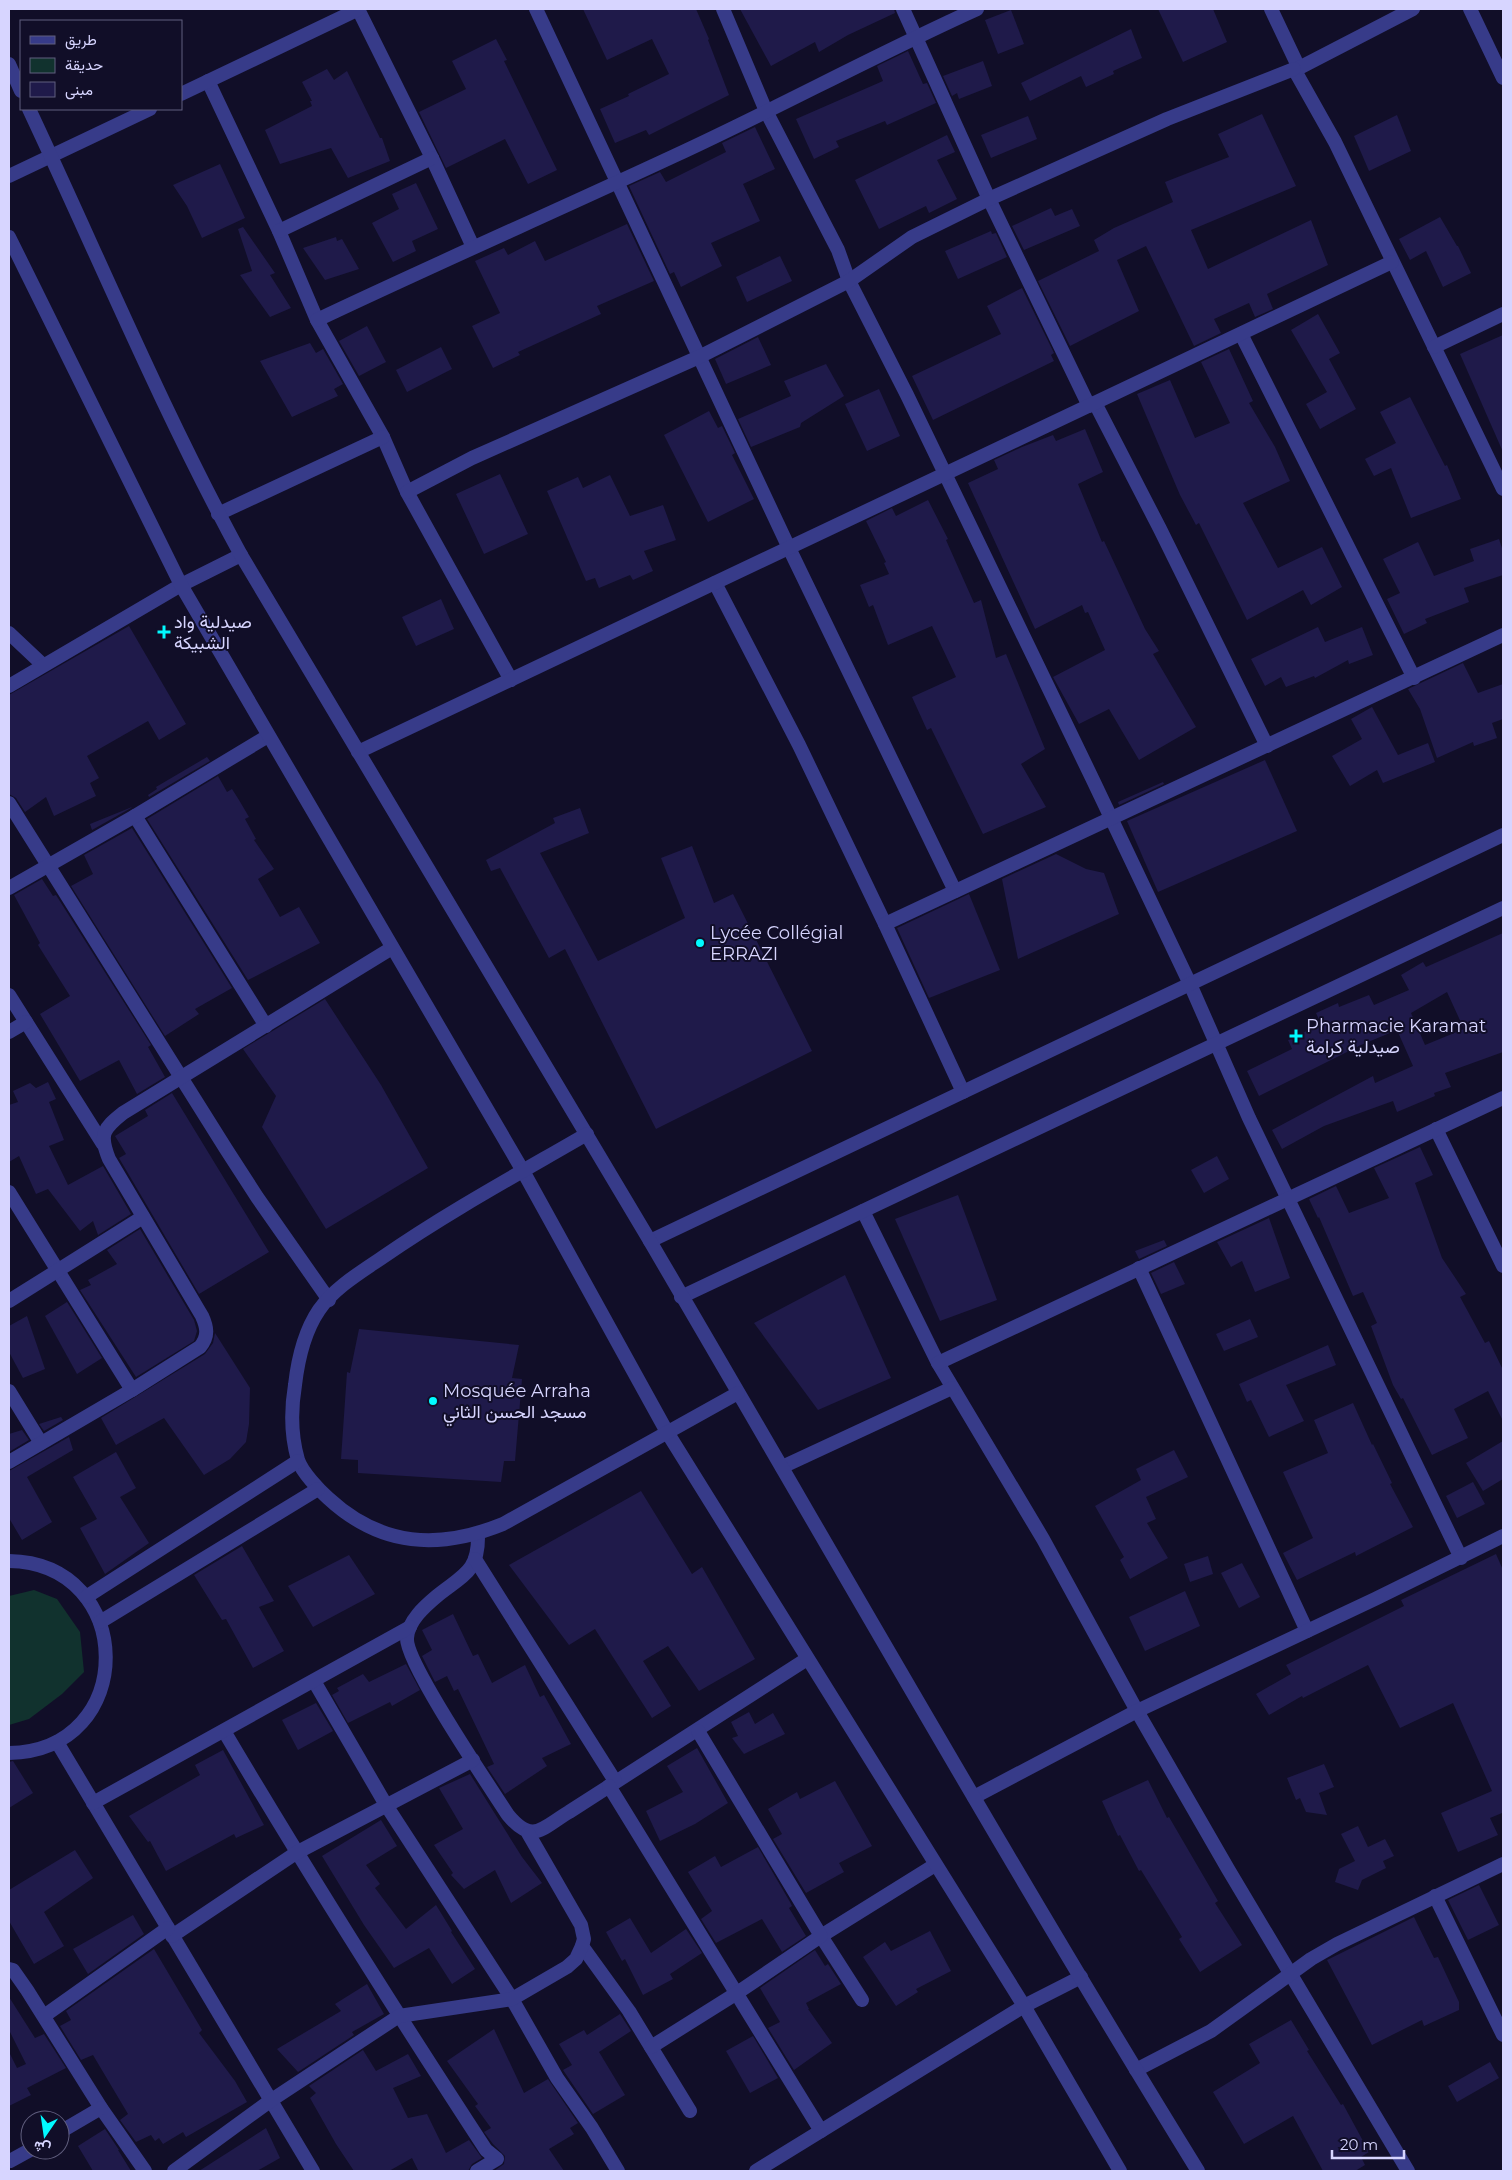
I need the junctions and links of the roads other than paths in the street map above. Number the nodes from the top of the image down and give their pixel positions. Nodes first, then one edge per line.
1 (359, 9) edge
2 (536, 9) edge
3 (723, 9) edge
4 (903, 9) edge
5 (977, 9) edge
6 (1270, 9) edge
7 (1413, 9) edge
8 (1470, 9) edge
9 (916, 37) junction
10 (9, 64) edge
11 (1296, 68) junction
12 (1503, 78) edge
13 (208, 81) junction
14 (20, 89) edge
15 (182, 94) edge
16 (30, 110) edge
17 (148, 110) edge
18 (766, 111) junction
19 (52, 156) junction
20 (432, 158) junction
21 (9, 176) edge
22 (618, 181) junction
23 (990, 199) junction
24 (279, 231) junction
25 (9, 237) edge
26 (473, 247) junction
27 (1392, 262) junction
28 (849, 281) junction
29 (1503, 314) edge
30 (317, 320) junction
31 (1240, 334) junction
32 (1434, 346) junction
33 (699, 357) junction
34 (1092, 405) junction
35 (383, 437) junction
36 (945, 473) junction
37 (1503, 489) edge
38 (407, 492) junction
39 (218, 514) junction
40 (789, 548) junction
41 (241, 554) junction
42 (715, 583) junction
43 (181, 586) junction
44 (9, 632) edge
45 (1503, 634) edge
46 (43, 666) junction
47 (1414, 678) junction
48 (511, 680) junction
49 (9, 686) edge
50 (268, 736) junction
51 (1267, 746) junction
52 (358, 752) junction
53 (9, 803) edge
54 (135, 816) junction
55 (1111, 818) junction
56 (1503, 835) edge
57 (48, 864) junction
58 (9, 888) edge
59 (956, 891) junction
60 (1503, 908) edge
61 (885, 924) junction
62 (392, 948) junction
63 (1190, 984) junction
64 (9, 995) edge
65 (26, 1022) junction
66 (266, 1026) junction
67 (9, 1032) edge
68 (1215, 1043) junction
69 (182, 1078) junction
70 (963, 1092) junction
71 (1503, 1098) edge
72 (1436, 1129) junction
73 (586, 1134) junction
74 (103, 1144) junction
75 (523, 1172) junction
76 (9, 1192) edge
77 (1288, 1198) junction
78 (863, 1211) junction
79 (143, 1217) junction
80 (650, 1241) junction
81 (1503, 1266) edge
82 (1139, 1268) junction
83 (58, 1271) junction
84 (681, 1297) junction
85 (329, 1300) junction
86 (9, 1301) edge
87 (938, 1363) junction
88 (952, 1388) junction
89 (132, 1390) junction
90 (9, 1391) edge
91 (738, 1393) junction
92 (667, 1432) junction
93 (41, 1443) junction
94 (298, 1461) junction
95 (9, 1462) edge
96 (782, 1467) junction
97 (318, 1489) junction
98 (478, 1534) junction
99 (1503, 1536) edge
100 (1461, 1558) junction
101 (476, 1559) junction
102 (9, 1561) edge
103 (86, 1597) junction
104 (100, 1622) junction
105 (410, 1627) junction
106 (1307, 1631) junction
107 (808, 1659) junction
108 (314, 1681) junction
109 (1137, 1711) junction
110 (224, 1731) junction
111 (698, 1731) junction
112 (57, 1742) junction
113 (9, 1753) edge
114 (473, 1760) junction
115 (612, 1783) junction
116 (974, 1796) junction
117 (93, 1803) junction
118 (386, 1805) junction
119 (528, 1833) junction
120 (296, 1853) junction
121 (1503, 1864) edge
122 (935, 1865) junction
123 (1435, 1896) junction
124 (170, 1932) junction
125 (822, 1936) junction
126 (582, 1946) junction
127 (9, 1968) edge
128 (1290, 1974) junction
129 (1081, 1977) junction
130 (737, 1993) junction
131 (512, 1999) junction
132 (862, 2000) dead end
133 (1024, 2006) junction
134 (44, 2016) junction
135 (399, 2016) junction
136 (1503, 2035) edge
137 (651, 2047) junction
138 (1136, 2070) junction
139 (270, 2101) junction
140 (101, 2108) junction
141 (690, 2111) dead end
142 (70, 2126) edge
143 (821, 2131) junction
144 (145, 2171) edge
145 (174, 2171) edge
146 (313, 2171) edge
147 (477, 2171) edge
148 (618, 2171) edge
149 (756, 2171) edge
150 (1120, 2171) edge
151 (1198, 2171) edge
152 (1408, 2171) edge

1 - 13 street
1 - 20 street
2 - 22 street
3 - 18 street
4 - 9 street
5 - 9 street
6 - 11 street
7 - 11 street
8 - 12 street
9 - 18 street
9 - 23 street
10 - 14 street
11 - 23 street
11 - 27 street
13 - 15 street
13 - 24 street
16 - 19 street
17 - 19 street
18 - 22 street
18 - 28 street
19 - 21 street
19 - 39 street
20 - 24 street
20 - 26 street
22 - 26 street
22 - 33 street
23 - 28 street
23 - 34 street
24 - 30 street
25 - 43 street
26 - 30 street
27 - 31 street
27 - 32 street
28 - 33 street
28 - 36 street
29 - 32 street
30 - 35 street
31 - 34 street
31 - 47 street
32 - 37 street
33 - 38 street
33 - 40 street
34 - 36 street
34 - 51 street
35 - 38 street
35 - 39 street
36 - 40 street
36 - 55 street
38 - 48 street
39 - 41 street
40 - 42 street
40 - 59 street
41 - 43 street
41 - 52 street
42 - 48 street
42 - 61 street
43 - 46 street
43 - 50 street
44 - 46 street
45 - 47 street
46 - 49 street
47 - 51 street
48 - 52 street
50 - 54 street
50 - 62 street
51 - 55 street
52 - 73 street
53 - 57 street
54 - 57 street
54 - 66 street
55 - 59 street
55 - 63 street
56 - 63 street
57 - 58 street
57 - 69 street
59 - 61 street
60 - 68 street
61 - 70 street
62 - 66 street
62 - 75 street
63 - 68 street
63 - 70 street
64 - 65 street
65 - 67 street
65 - 74 street
66 - 69 street
68 - 77 street
68 - 78 street
69 - 74 street
69 - 85 street
70 - 80 street
71 - 72 street
72 - 77 street
72 - 81 street
73 - 75 street
73 - 80 street
74 - 79 street
75 - 85 street
75 - 92 street
76 - 83 street
77 - 82 street
77 - 100 street
78 - 84 street
78 - 87 street
79 - 83 street
79 - 89 street
80 - 84 street
82 - 87 street
82 - 106 street
83 - 86 street
83 - 89 street
84 - 91 street
85 - 94 street
87 - 88 street
88 - 96 street
88 - 109 street
89 - 93 street
90 - 93 street
91 - 92 street
91 - 96 street
92 - 98 street
92 - 107 street
93 - 95 street
94 - 97 street
94 - 103 street
96 - 116 street
97 - 98 street
97 - 104 street
98 - 101 street
99 - 100 street
100 - 106 street
101 - 105 street
101 - 115 street
102 - 103 street
103 - 104 street
104 - 112 street
105 - 108 street
105 - 114 street
106 - 109 street
107 - 111 street
107 - 122 street
108 - 110 street
108 - 118 street
109 - 116 street
109 - 128 street
110 - 117 street
110 - 120 street
111 - 115 street
111 - 125 street
112 - 113 street
112 - 117 street
114 - 118 street
114 - 119 street
115 - 119 street
115 - 130 street
116 - 129 street
117 - 124 street
118 - 120 street
118 - 131 street
119 - 126 street
120 - 124 street
120 - 135 street
121 - 123 street
122 - 125 street
122 - 133 street
123 - 128 street
123 - 136 street
124 - 134 street
124 - 139 street
125 - 130 street
125 - 132 street
126 - 131 street
126 - 137 street
127 - 134 street
128 - 138 street
128 - 152 street
129 - 133 street
129 - 138 street
130 - 137 street
130 - 143 street
131 - 135 street
131 - 148 street
133 - 143 street
133 - 150 street
134 - 140 street
135 - 139 street
135 - 147 street
137 - 141 street
138 - 151 street
139 - 145 street
139 - 146 street
140 - 142 street
140 - 144 street
143 - 149 street

